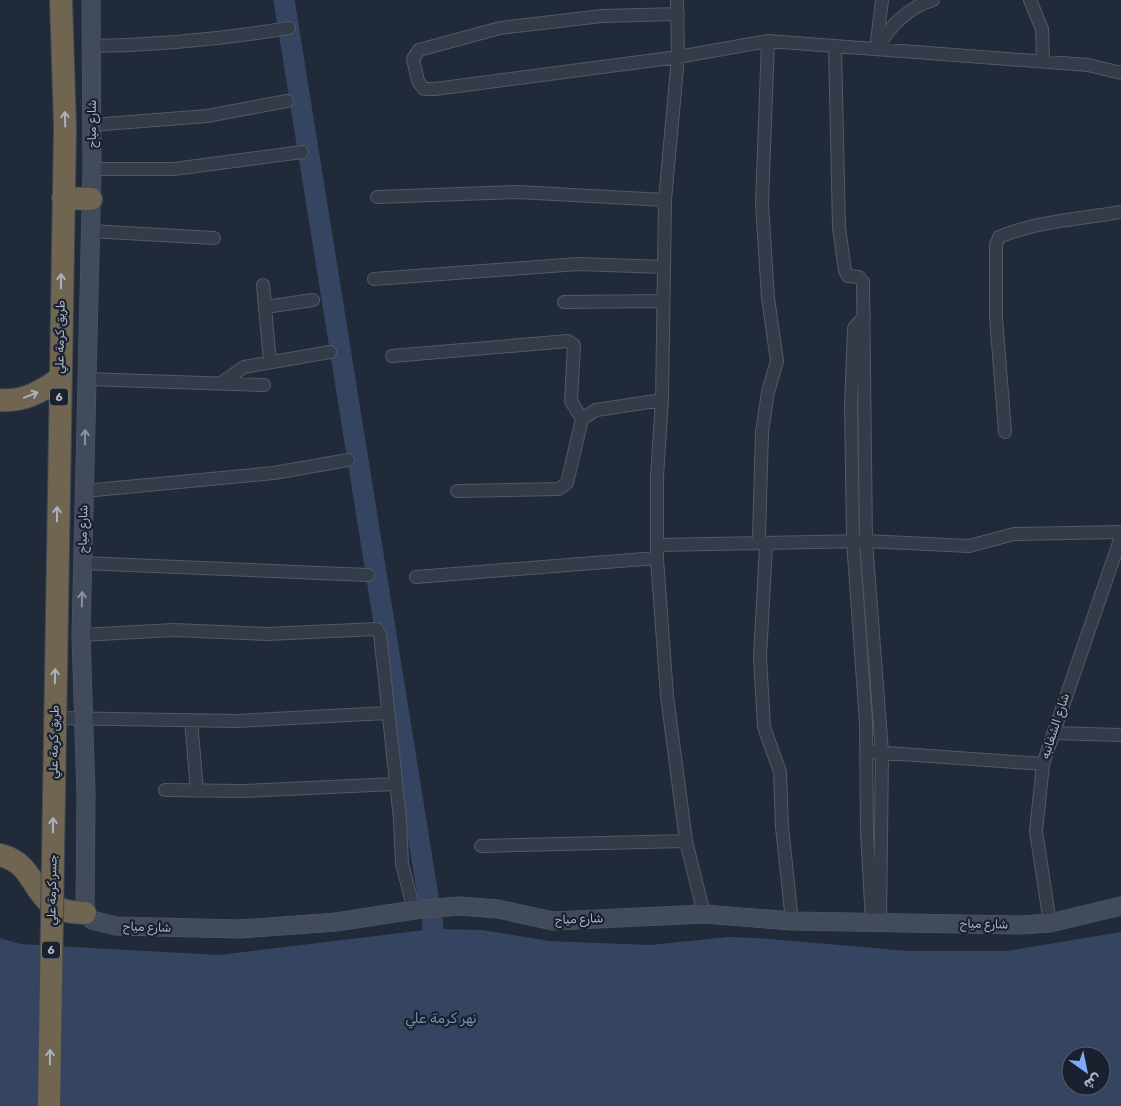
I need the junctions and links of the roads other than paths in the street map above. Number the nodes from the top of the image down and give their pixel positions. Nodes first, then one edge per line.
1 (61, 0) edge
2 (92, 0) edge
3 (677, 0) edge
4 (882, 0) edge
5 (933, 0) edge
6 (1030, 0) edge
7 (678, 14) junction
8 (289, 28) dead end
9 (768, 41) junction
10 (92, 46) junction
11 (835, 46) junction
12 (877, 49) junction
13 (678, 57) junction
14 (1043, 61) junction
15 (1121, 73) edge
16 (287, 101) dead end
17 (92, 125) junction
18 (302, 152) dead end
19 (92, 168) junction
20 (377, 197) dead end
21 (63, 198) junction
22 (91, 200) junction
23 (665, 200) junction
24 (1121, 212) edge
25 (90, 231) junction
26 (214, 238) dead end
27 (664, 267) junction
28 (374, 279) dead end
29 (263, 285) dead end
30 (313, 300) dead end
31 (663, 301) junction
32 (564, 302) dead end
33 (265, 307) junction
34 (864, 317) junction
35 (330, 352) dead end
36 (392, 356) dead end
37 (270, 362) junction
38 (59, 379) junction
39 (86, 379) junction
40 (221, 383) junction
41 (264, 385) dead end
42 (0, 400) edge
43 (662, 400) junction
44 (851, 405) junction
45 (865, 405) junction
46 (582, 419) junction
47 (1005, 432) dead end
48 (348, 460) dead end
49 (84, 490) junction
50 (457, 491) dead end
51 (1121, 532) edge
52 (1121, 537) edge
53 (853, 541) junction
54 (866, 541) junction
55 (764, 542) junction
56 (657, 545) junction
57 (657, 558) junction
58 (82, 563) junction
59 (368, 575) dead end
60 (416, 577) dead end
61 (81, 635) junction
62 (388, 713) junction
63 (54, 718) junction
64 (83, 718) junction
65 (191, 720) junction
66 (1053, 733) junction
67 (1121, 735) edge
68 (867, 752) junction
69 (882, 752) junction
70 (1043, 764) junction
71 (395, 784) junction
72 (165, 790) dead end
73 (197, 791) junction
74 (54, 795) joint
75 (686, 841) junction
76 (481, 846) dead end
77 (0, 855) edge
78 (1121, 906) edge
79 (414, 910) junction
80 (85, 913) junction
81 (704, 914) junction
82 (792, 921) junction
83 (876, 922) junction
84 (1050, 923) junction
85 (49, 1106) edge

21 -> 1 highway, طريق كرمة علي / 6
2 - 10 street, شارع مياح
3 - 7 street
4 - 12 street
5 - 12 street
6 - 14 street
7 - 13 street
7 - 13 street
8 - 10 street
9 - 11 street
9 - 13 street
9 - 55 street
10 - 17 street, شارع مياح
11 - 12 street
11 - 34 street
12 - 14 street
13 - 23 street
14 - 15 street
16 - 17 street
17 - 19 street, شارع مياح
18 - 19 street
19 - 22 street, شارع مياح
20 - 23 street
21 - 22 highway
38 -> 21 highway, طريق كرمة علي / 6
22 - 25 street, شارع مياح
23 - 27 street
24 - 47 street
25 - 26 street
25 - 39 street, شارع مياح
27 - 28 street
27 - 31 street
29 - 33 street
30 - 33 street
31 - 32 street
31 - 43 street
33 - 37 street
34 - 44 street
34 - 45 street
35 - 37 street
36 - 46 street
37 - 40 street
42 -> 38 highway
63 -> 38 highway, طريق كرمة علي / 6
39 - 40 street
49 -> 39 street, شارع مياح
40 - 41 street
43 - 46 street
43 - 56 street
44 - 45 street
44 - 53 street
45 - 54 street
46 - 50 street
48 - 49 street
49 - 58 street, شارع مياح
51 - 54 street
52 - 66 street, شارع الشغانبه
53 - 54 street
53 - 55 street
53 - 68 street
54 - 69 street
55 - 56 street
55 - 82 street
56 - 57 street
57 - 60 street
57 - 75 street
58 - 59 street
61 -> 58 street, شارع مياح
61 - 62 street
61 - 64 street, شارع مياح
62 - 65 street
62 - 71 street
63 - 64 street
63 - 74 highway, طريق كرمة علي / 6
64 - 65 street
64 - 80 street, شارع مياح
65 - 73 street
66 - 67 street
66 - 70 street, شارع الشغانبه
68 - 69 street
68 - 83 street
69 - 70 street
69 - 83 street
70 - 84 street, شارع الشغانبه
71 - 73 street
71 - 79 street
72 - 73 street
85 -> 74 highway, جسر كرمة علي / 6, bridge
75 - 76 street
75 - 81 street
77 - 80 highway
78 - 84 street, شارع مياح
79 - 80 street, شارع مياح
79 - 81 street, شارع مياح
81 - 82 street, شارع مياح
82 - 83 street, شارع مياح
83 - 84 street, شارع مياح

